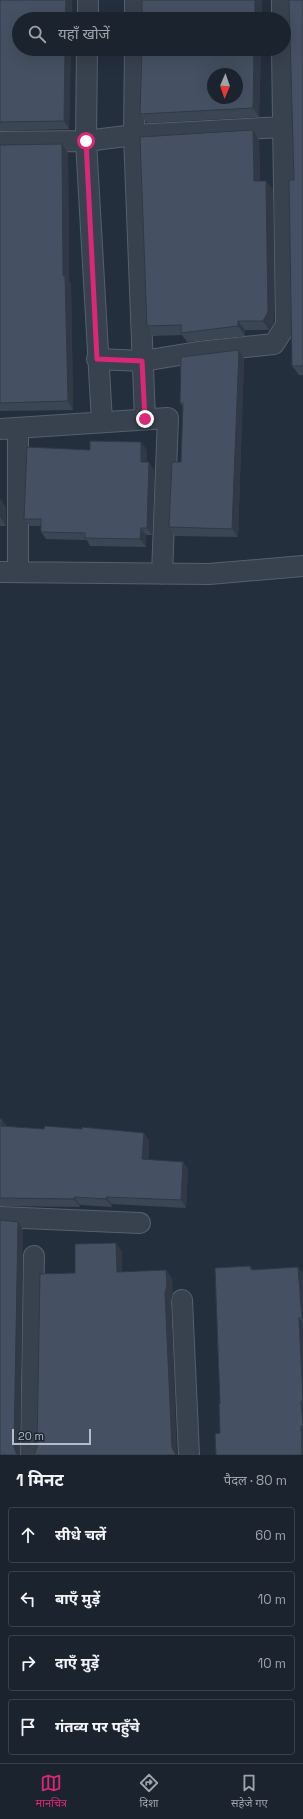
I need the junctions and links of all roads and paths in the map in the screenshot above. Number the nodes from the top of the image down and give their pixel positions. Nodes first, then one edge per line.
1 (88, 0) edge
2 (135, 0) edge
3 (282, 0) edge
4 (88, 12) edge
5 (135, 12) edge
6 (282, 12) edge
7 (87, 56) edge
8 (135, 56) edge
9 (282, 56) edge
10 (283, 127) junction
11 (134, 135) junction
12 (86, 141) junction
13 (0, 142) edge
14 (97, 359) junction
15 (142, 361) junction
16 (145, 419) junction
17 (102, 422) junction
18 (9, 428) edge
19 (303, 566) edge
20 (9, 572) edge
21 (162, 574) junction
22 (0, 1217) edge
23 (140, 1223) dead end
24 (34, 1256) dead end
25 (182, 1300) dead end
26 (31, 1455) edge
27 (189, 1455) edge

1 - 4 street
2 - 5 street
3 - 6 street
7 - 12 street
8 - 11 street
9 - 10 street
10 - 11 street
10 - 15 street
11 - 12 street
11 - 15 street
12 - 13 street
12 - 14 street
14 - 15 street
14 - 17 street
15 - 16 street
16 - 17 street
16 - 21 street
17 - 18 street
18 - 20 street
19 - 21 street
20 - 21 street
22 - 23 street
24 - 26 street
25 - 27 street

